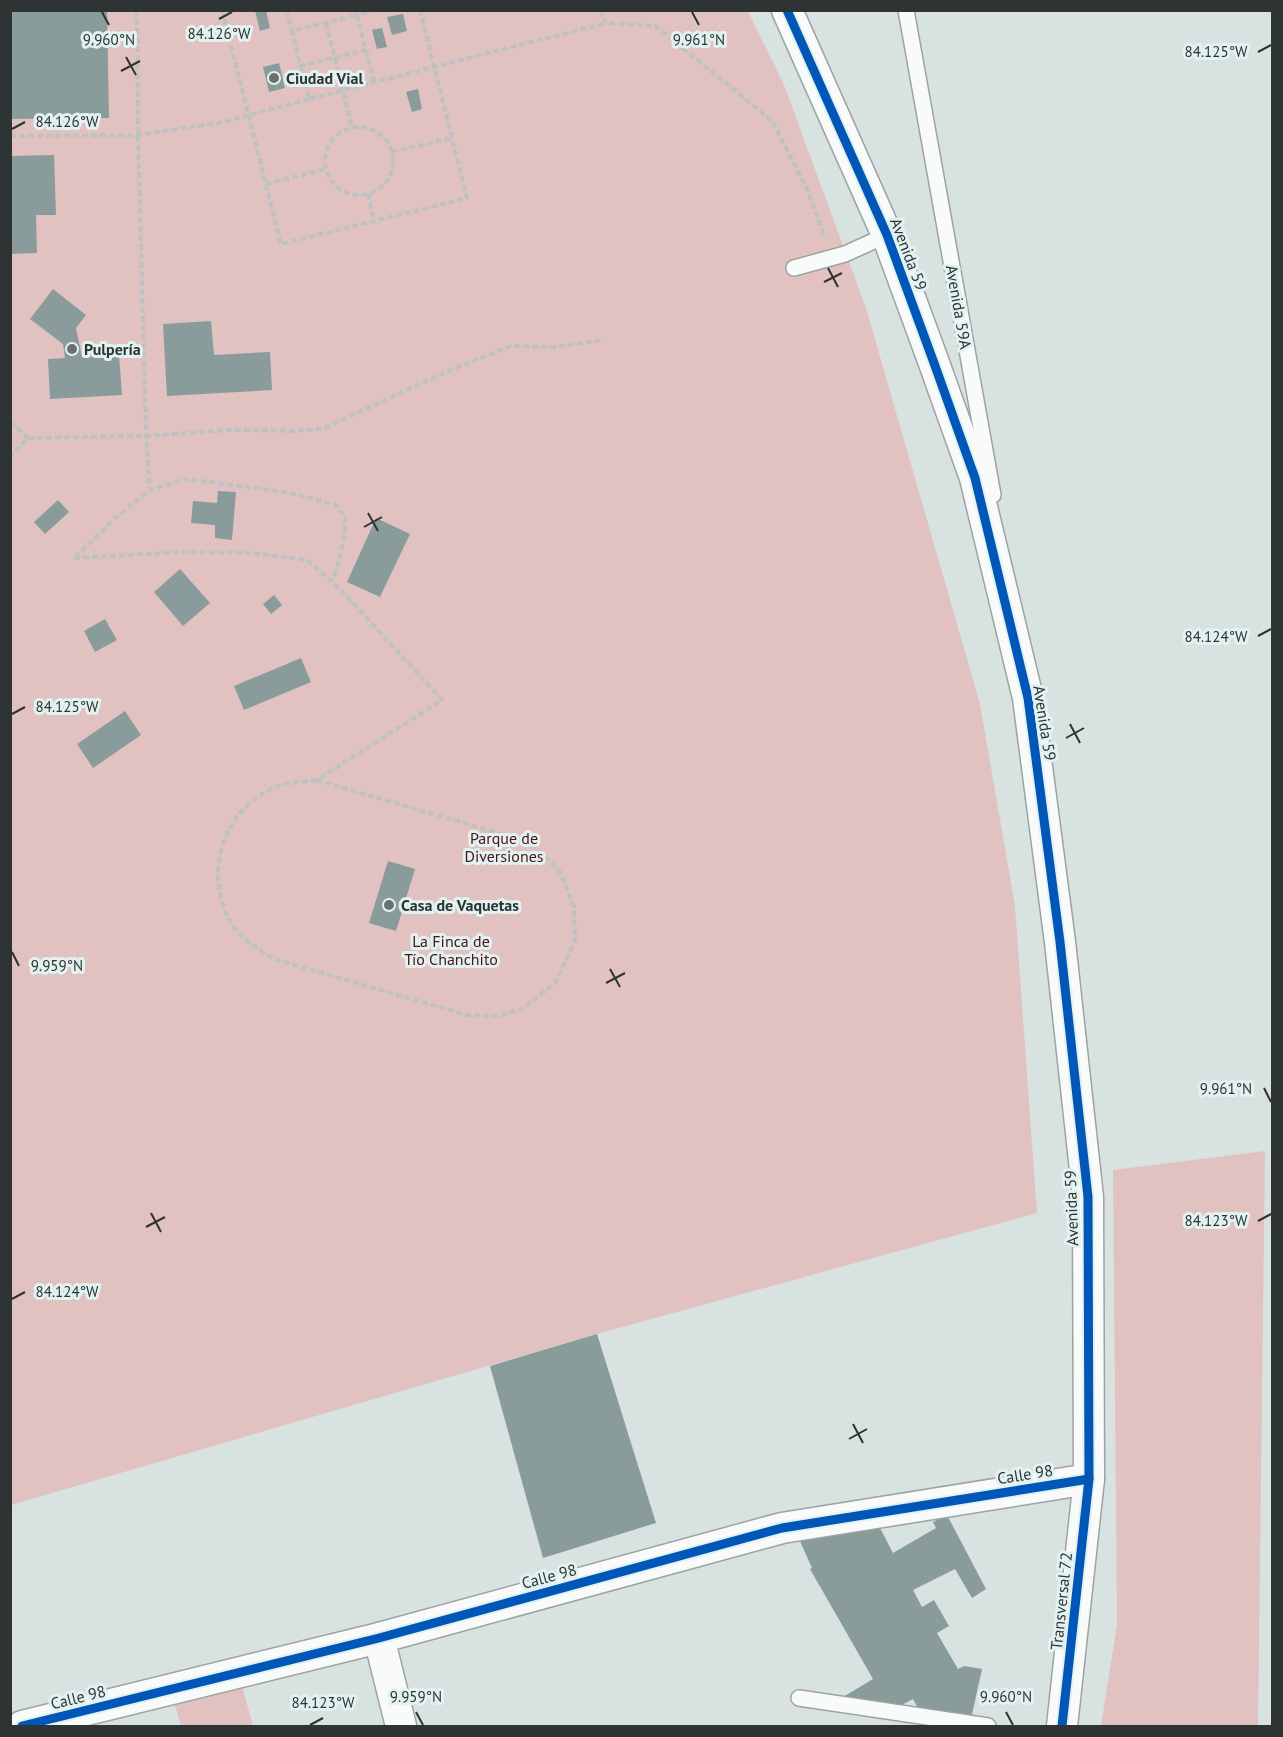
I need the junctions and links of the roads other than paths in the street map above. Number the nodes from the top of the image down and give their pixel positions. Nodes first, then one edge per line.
1 (787, 10) edge
2 (906, 10) edge
3 (887, 236) junction
4 (794, 268) dead end
5 (1005, 604) junction
6 (1089, 1479) junction
7 (379, 1638) junction
8 (799, 1698) dead end
9 (22, 1726) edge
10 (401, 1726) edge
11 (988, 1726) edge
12 (1062, 1726) edge

1 - 3 street, Avenida 59
2 - 5 lane, Avenida 59A
3 - 4 lane
3 - 5 street, Avenida 59
5 - 6 street, Avenida 59
6 - 7 street, Calle 98
6 - 12 street, Transversal 72
7 - 9 street, Calle 98
7 - 10 street
8 - 11 lane

